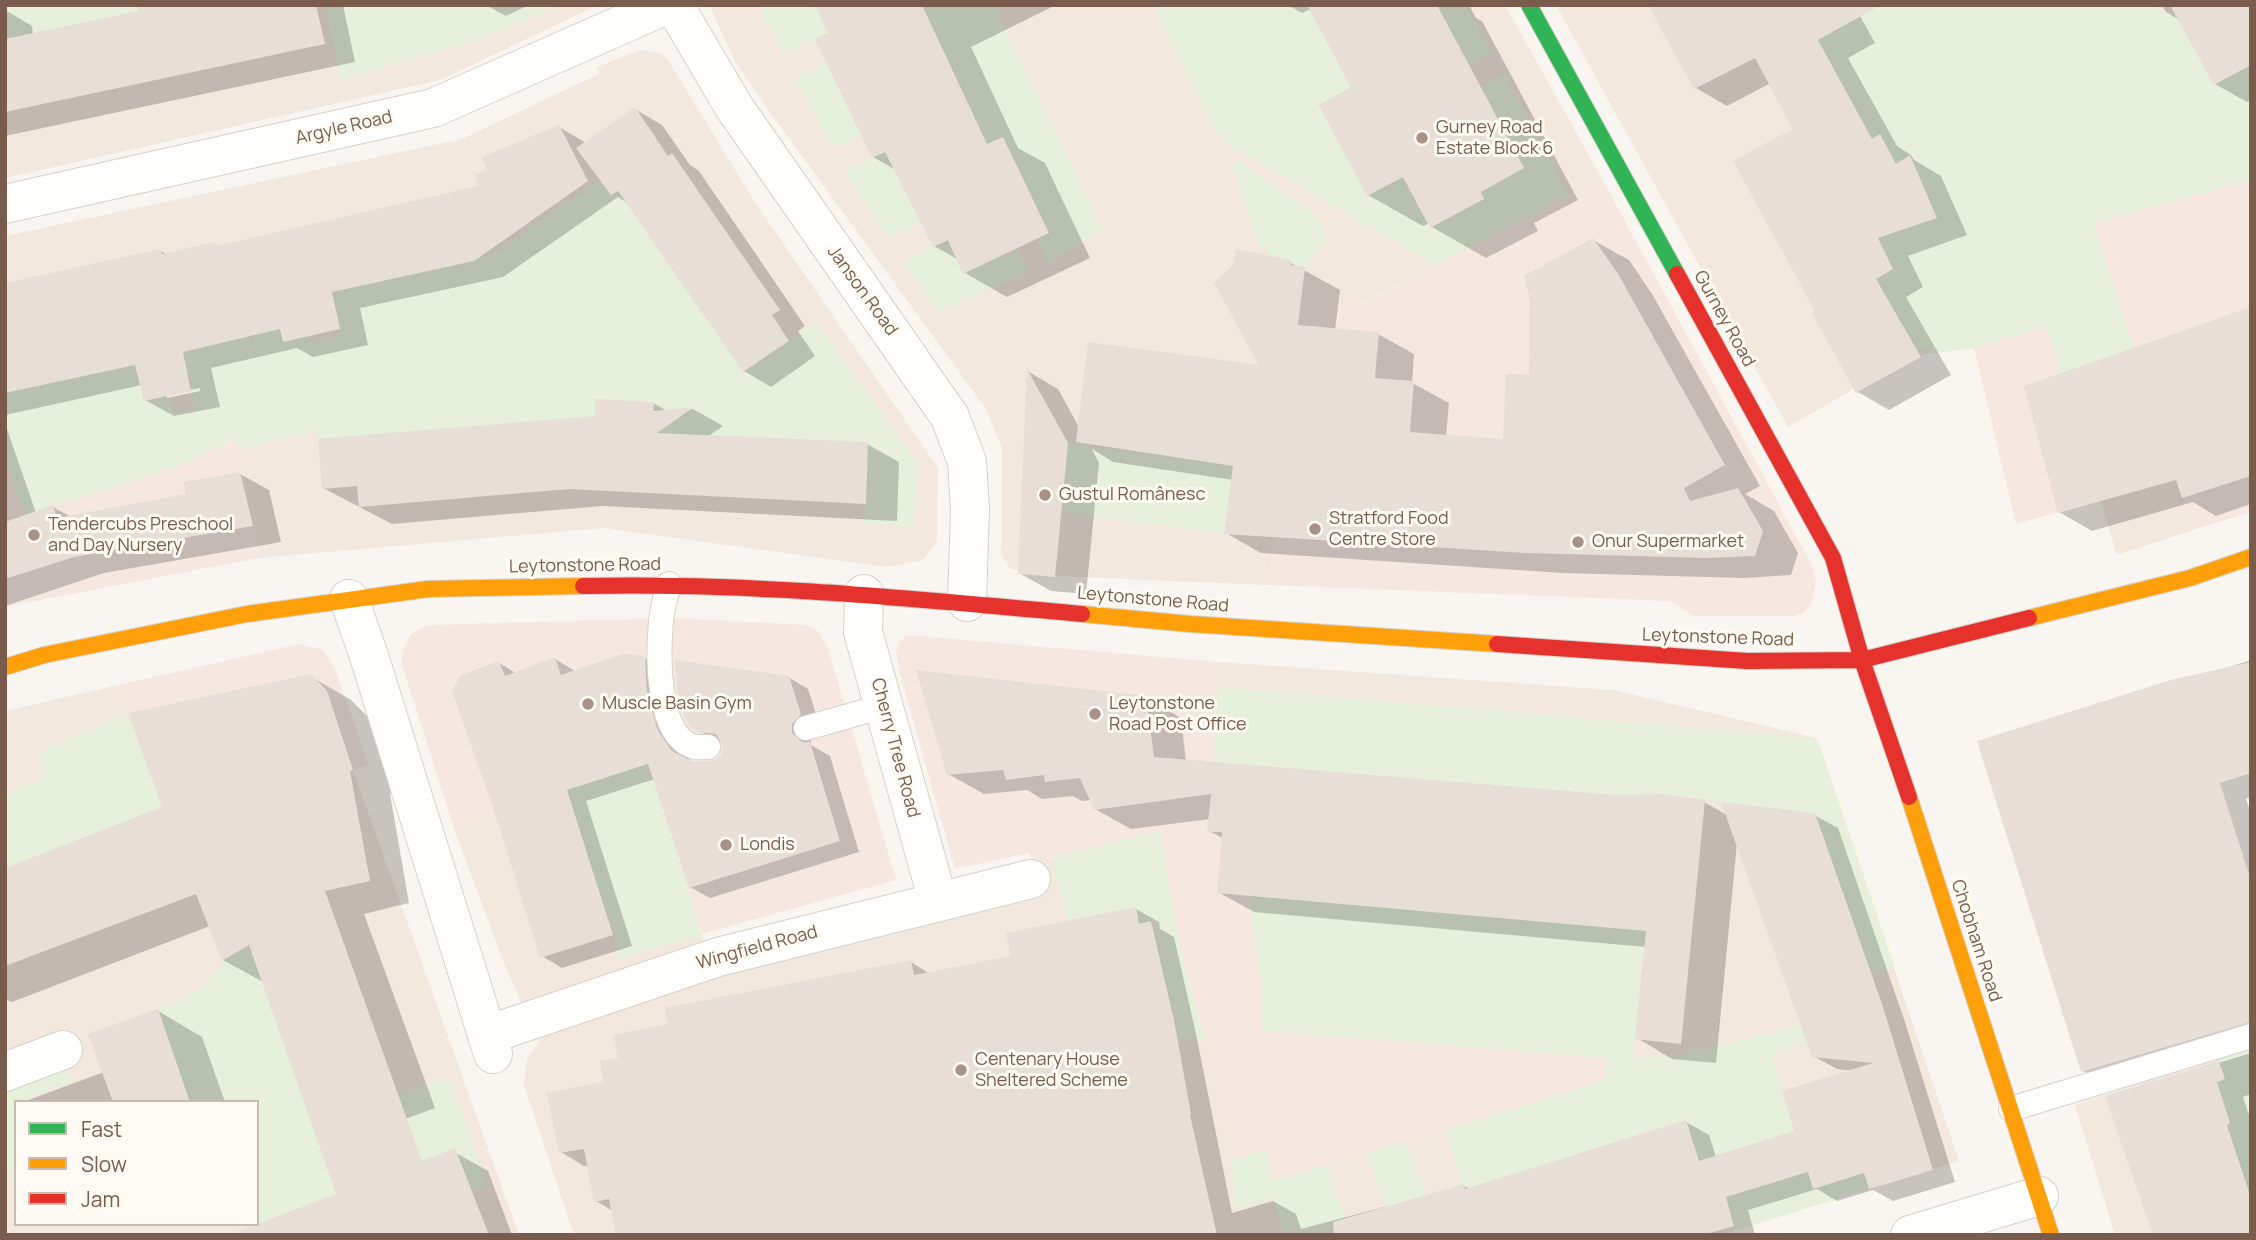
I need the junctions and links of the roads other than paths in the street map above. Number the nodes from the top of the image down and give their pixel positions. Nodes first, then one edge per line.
1 (666, 5) edge
2 (674, 5) edge
3 (1529, 5) edge
4 (5, 204) edge
5 (2251, 557) edge
6 (669, 584) junction
7 (864, 594) junction
8 (349, 599) junction
9 (967, 602) junction
10 (1862, 660) junction
11 (5, 667) edge
12 (884, 706) junction
13 (806, 728) dead end
14 (708, 747) dead end
15 (1031, 879) dead end
16 (938, 901) junction
17 (2251, 1036) edge
18 (62, 1050) dead end
19 (5, 1072) edge
20 (2011, 1110) junction
21 (2039, 1196) junction
22 (1910, 1235) edge
23 (2051, 1235) edge

1 - 4 street, Argyle Road
2 - 9 street, Janson Road
3 - 10 street, Gurney Road
5 - 10 street, Leytonstone Road
6 - 7 street, Leytonstone Road
6 - 8 street, Leytonstone Road
6 - 14 lane
7 - 9 street, Leytonstone Road
7 - 12 street, Cherry Tree Road
8 - 11 street, Leytonstone Road
8 - 16 street, Wingfield Road
9 - 10 street, Leytonstone Road
10 - 20 street, Chobham Road
12 - 13 lane
12 - 16 street, Cherry Tree Road
15 - 16 street, Wingfield Road
17 - 20 lane
18 - 19 street
20 - 21 street, Chobham Road
21 - 22 street
21 - 23 street, Chobham Road

